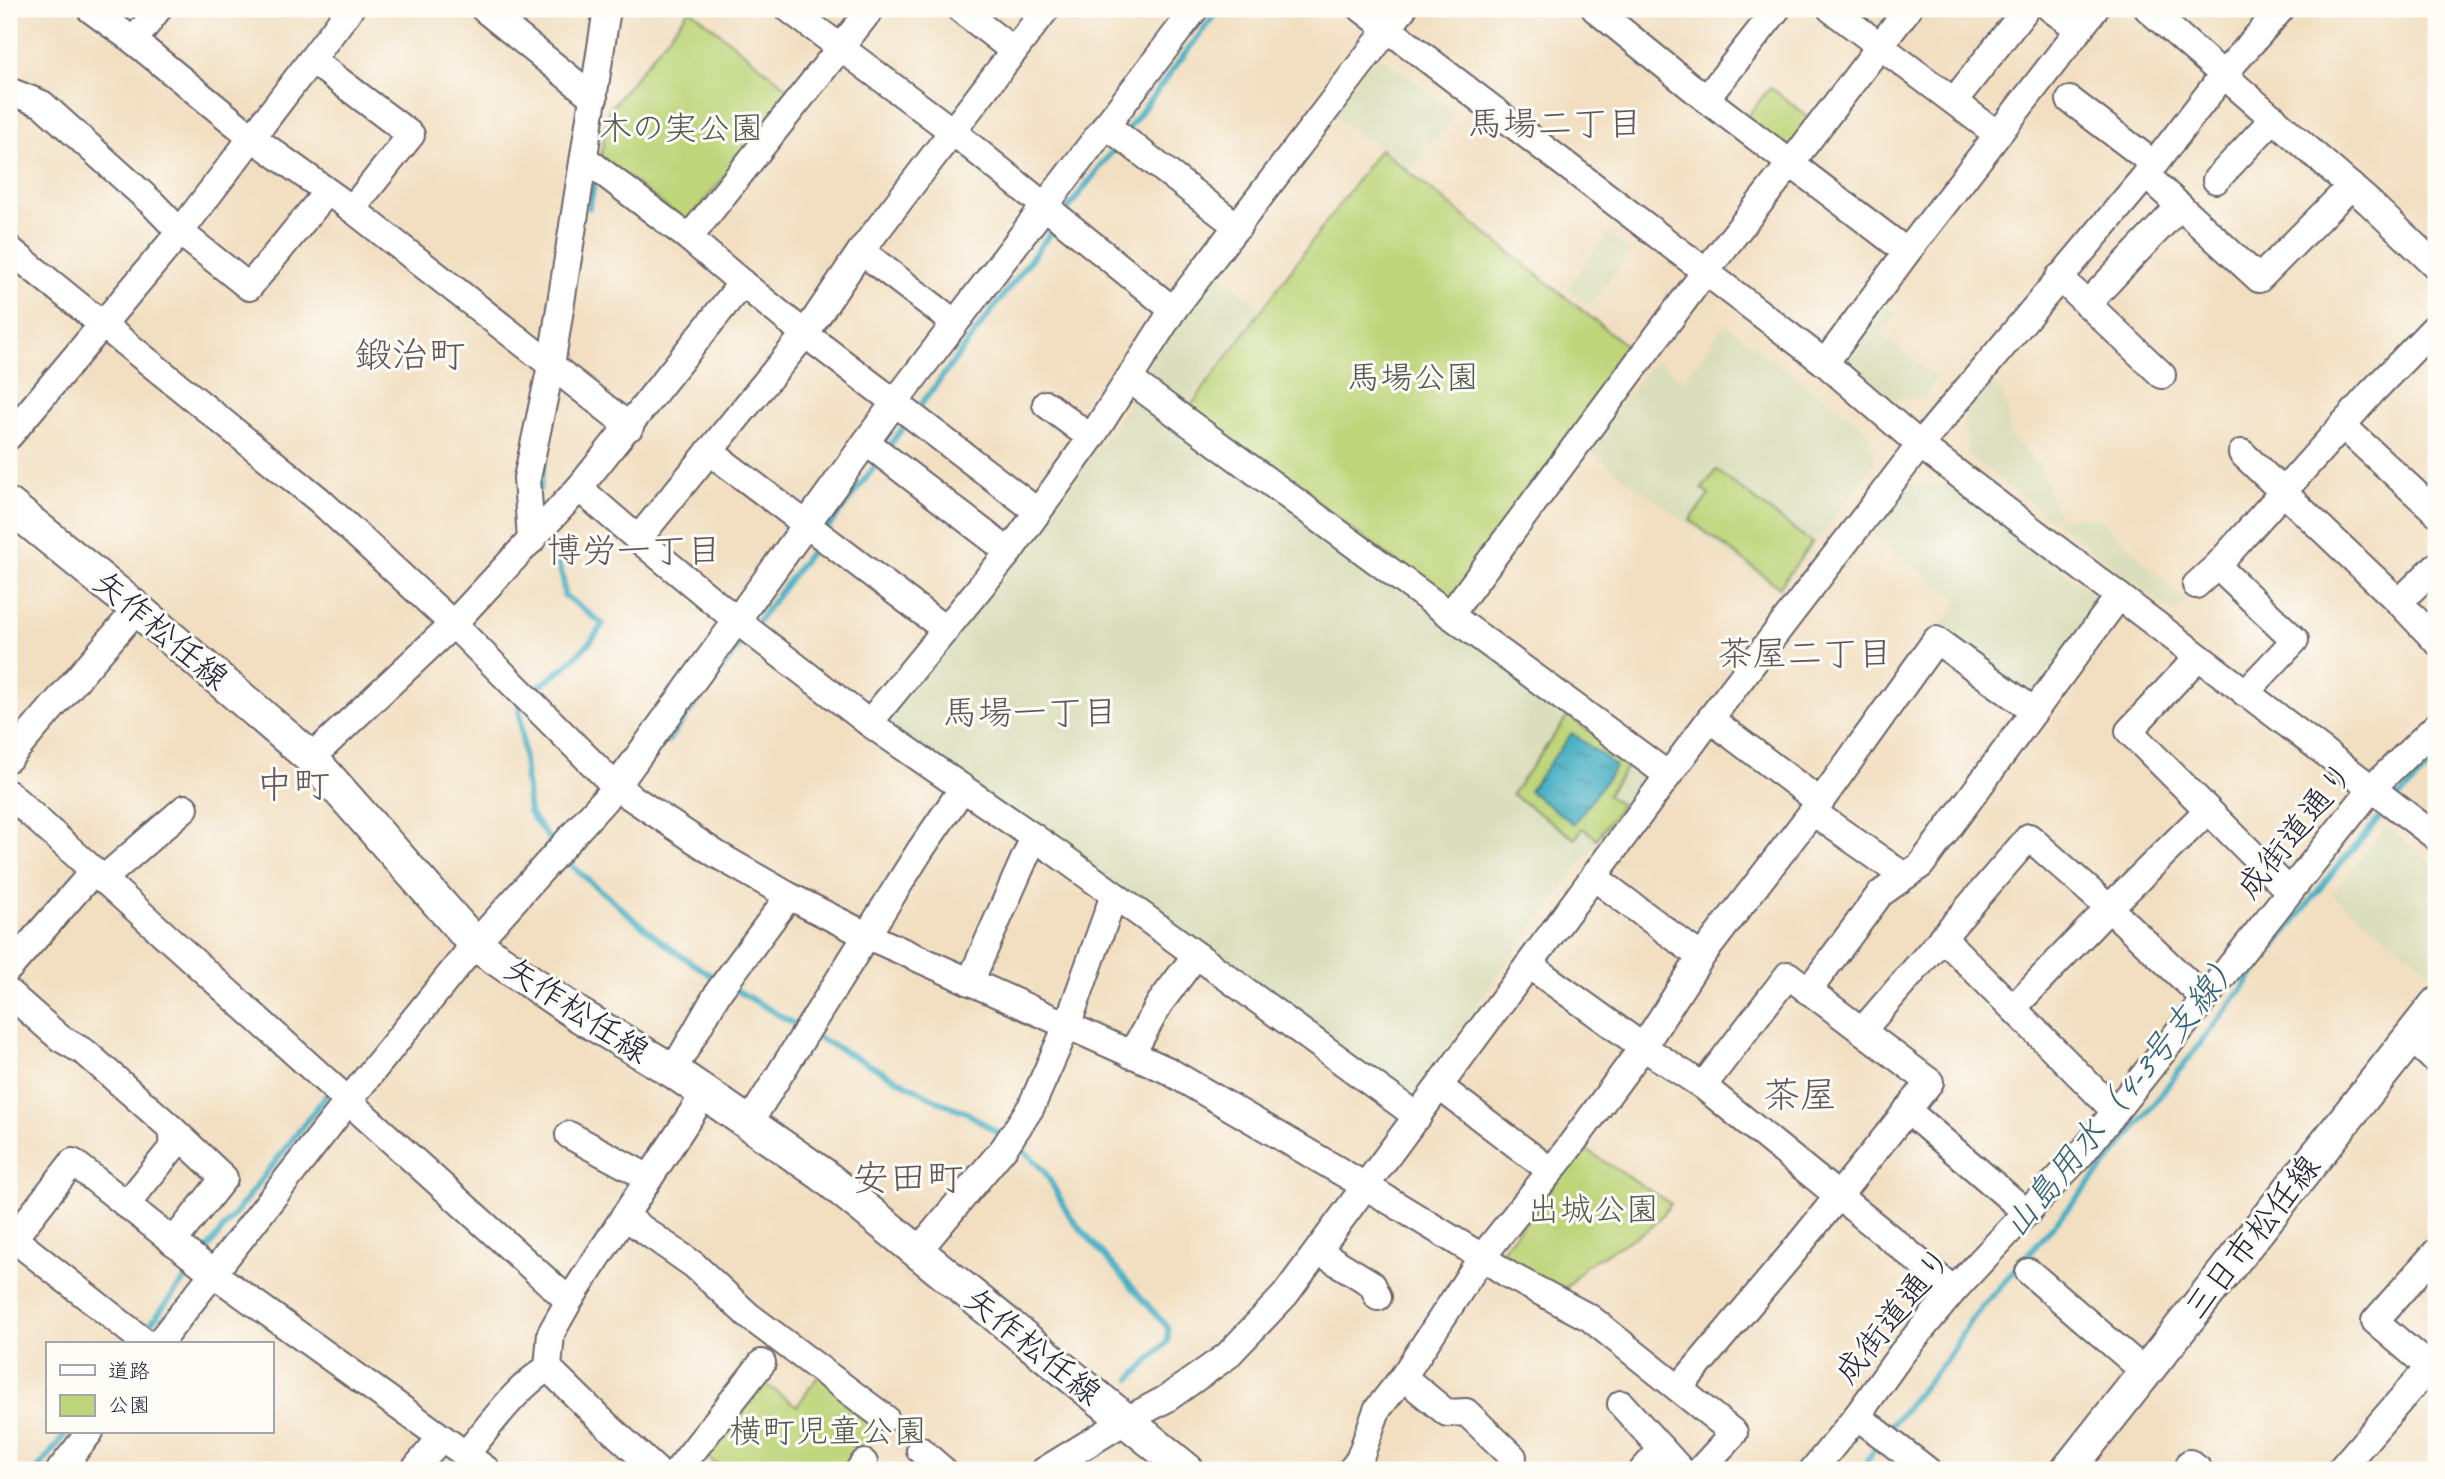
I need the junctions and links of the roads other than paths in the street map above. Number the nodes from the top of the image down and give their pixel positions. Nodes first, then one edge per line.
1 (90, 9) edge
2 (158, 9) edge
3 (350, 9) edge
4 (484, 9) edge
5 (607, 9) edge
6 (789, 9) edge
7 (871, 9) edge
8 (960, 9) edge
9 (1046, 9) edge
10 (1195, 9) edge
11 (1362, 9) edge
12 (1595, 9) edge
13 (1777, 9) edge
14 (1831, 9) edge
15 (1908, 9) edge
16 (2026, 9) edge
17 (2051, 9) edge
18 (2095, 9) edge
19 (2148, 9) edge
20 (2281, 9) edge
21 (1396, 19) edge
22 (2079, 29) junction
23 (134, 41) junction
24 (1880, 45) junction
25 (840, 48) junction
26 (1014, 51) junction
27 (313, 61) junction
28 (2224, 74) junction
29 (9, 91) edge
30 (594, 98) junction
31 (1706, 99) junction
32 (2070, 100) dead end
33 (1954, 101) junction
34 (2274, 118) junction
35 (952, 131) junction
36 (1117, 134) junction
37 (1997, 134) junction
38 (253, 138) junction
39 (584, 158) junction
40 (1791, 163) junction
41 (2150, 170) junction
42 (2216, 180) dead end
43 (2351, 186) junction
44 (327, 192) junction
45 (2180, 206) junction
46 (352, 209) junction
47 (1056, 215) junction
48 (1237, 228) junction
49 (180, 232) junction
50 (689, 238) junction
51 (9, 249) edge
52 (861, 251) junction
53 (1906, 252) junction
54 (2436, 266) edge
55 (1705, 272) junction
56 (2059, 277) junction
57 (742, 284) junction
58 (2087, 304) junction
59 (1173, 310) junction
60 (955, 323) junction
61 (103, 324) junction
62 (2436, 326) edge
63 (805, 334) junction
64 (1825, 363) junction
65 (551, 366) junction
66 (2162, 375) dead end
67 (1129, 379) junction
68 (1046, 404) dead end
69 (908, 412) junction
70 (2342, 425) junction
71 (630, 427) junction
72 (9, 436) edge
73 (1091, 438) junction
74 (1920, 445) junction
75 (709, 451) junction
76 (879, 452) junction
77 (2242, 453) dead end
78 (579, 488) junction
79 (2283, 493) junction
80 (9, 505) edge
81 (1038, 512) junction
82 (2436, 512) edge
83 (817, 532) junction
84 (638, 539) junction
85 (531, 541) junction
86 (1009, 552) junction
87 (2217, 566) junction
88 (2436, 566) edge
89 (2196, 585) dead end
90 (2119, 596) junction
91 (2399, 602) junction
92 (137, 609) junction
93 (1450, 615) junction
94 (453, 624) junction
95 (746, 627) junction
96 (946, 630) junction
97 (2436, 641) edge
98 (2198, 657) junction
99 (2245, 693) junction
100 (2034, 711) junction
101 (1710, 719) junction
102 (869, 723) junction
103 (2436, 726) edge
104 (9, 758) edge
105 (311, 758) junction
106 (1668, 775) junction
107 (616, 787) junction
108 (963, 788) junction
109 (9, 794) edge
110 (2386, 799) junction
111 (1817, 807) junction
112 (185, 808) dead end
113 (2207, 811) junction
114 (1034, 837) junction
115 (2436, 837) edge
116 (97, 876) junction
117 (1905, 876) junction
118 (1594, 877) junction
119 (2289, 891) junction
120 (1114, 895) junction
121 (789, 896) junction
122 (2109, 908) junction
123 (866, 935) junction
124 (1942, 937) junction
125 (475, 944) junction
126 (1196, 955) junction
127 (1701, 957) junction
128 (1530, 965) junction
129 (9, 968) edge
130 (970, 982) junction
131 (1808, 990) junction
132 (9, 993) edge
133 (2204, 998) junction
134 (2436, 1004) edge
135 (2013, 1008) junction
136 (1067, 1026) junction
137 (1862, 1031) junction
138 (2410, 1037) junction
139 (1643, 1047) junction
140 (1131, 1055) junction
141 (2436, 1060) edge
142 (673, 1071) junction
143 (1703, 1086) junction
144 (1440, 1087) junction
145 (705, 1093) junction
146 (349, 1100) junction
147 (1907, 1110) junction
148 (2115, 1111) junction
149 (1418, 1117) junction
150 (749, 1123) junction
151 (171, 1128) junction
152 (569, 1135) dead end
153 (1551, 1171) junction
154 (649, 1178) junction
155 (1367, 1187) junction
156 (1840, 1195) junction
157 (126, 1205) junction
158 (2027, 1213) junction
159 (624, 1216) junction
160 (11, 1237) edge
161 (173, 1241) junction
162 (1318, 1251) junction
163 (917, 1252) junction
164 (1482, 1257) junction
165 (2434, 1260) edge
166 (2029, 1272) dead end
167 (214, 1274) junction
168 (1954, 1290) junction
169 (1378, 1297) dead end
170 (569, 1301) junction
171 (144, 1342) edge
172 (160, 1342) edge
173 (762, 1363) dead end
174 (548, 1368) junction
175 (2433, 1370) edge
176 (2145, 1372) junction
177 (1403, 1377) junction
178 (1679, 1388) junction
179 (1622, 1404) dead end
180 (1857, 1416) junction
181 (885, 1418) dead end
182 (1125, 1421) junction
183 (88, 1434) edge
184 (441, 1438) junction
185 (1662, 1448) junction
186 (920, 1450) dead end
187 (465, 1455) junction
188 (1513, 1457) dead end
189 (1360, 1467) edge
190 (60, 1470) edge
191 (414, 1470) edge
192 (487, 1470) edge
193 (656, 1470) edge
194 (678, 1470) edge
195 (943, 1470) edge
196 (1045, 1470) edge
197 (1187, 1470) edge
198 (1643, 1470) edge
199 (1681, 1470) edge
200 (1700, 1470) edge
201 (1813, 1470) edge
202 (1927, 1470) edge
203 (2068, 1470) edge
204 (2340, 1470) edge

1 - 23 street
2 - 23 street
3 - 27 street
4 - 30 street
5 - 30 street
6 - 25 street
7 - 25 street
8 - 26 street
9 - 26 street
10 - 36 street
11 - 21 street
12 - 31 street
13 - 31 street
14 - 24 street
15 - 24 street
16 - 33 street
17 - 22 street
18 - 22 street
19 - 28 street
20 - 28 street
21 - 48 street
21 - 55 street
22 - 37 street
23 - 38 street
24 - 33 street
24 - 40 street
25 - 35 street
25 - 50 street
26 - 35 street
27 - 38 street
27 - 46 street
28 - 34 street
28 - 41 street
29 - 49 street
30 - 39 street
31 - 40 street
32 - 41 street
33 - 37 street
34 - 42 street
34 - 43 street
35 - 47 street
35 - 52 street
36 - 47 street
36 - 48 street
37 - 53 street
38 - 44 street
38 - 49 street
39 - 50 street
39 - 65 street
40 - 53 street
40 - 55 street
41 - 45 street
41 - 56 street
43 - 45 street
43 - 54 street
44 - 46 street
44 - 49 street
45 - 58 street
46 - 65 street
47 - 59 street
47 - 60 street
48 - 59 street
49 - 61 street
50 - 57 street
51 - 61 street
52 - 60 street
52 - 63 street
53 - 64 street
55 - 64 street
55 - 93 street
56 - 58 street
56 - 74 street
57 - 63 street
57 - 71 street
58 - 66 street
59 - 67 street
60 - 69 street
61 - 72 street
61 - 94 street
62 - 70 street
63 - 69 street
63 - 75 street
64 - 74 street
65 - 71 street
65 - 85 street
67 - 73 street
67 - 93 street
68 - 73 street
69 - 76 street
69 - 81 street
70 - 79 street
70 - 82 street
71 - 78 street
73 - 81 street
74 - 90 street
74 - 101 street
75 - 83 street
75 - 84 street
76 - 83 street
76 - 86 street
77 - 79 street
78 - 84 street
78 - 85 street
79 - 87 street
79 - 91 street
80 - 92 main road, 矢作松任線
81 - 86 street
83 - 95 street
83 - 96 street
84 - 95 street
85 - 94 street
86 - 96 street
87 - 89 street
87 - 99 street
88 - 91 street
90 - 98 street
90 - 100 street
91 - 97 street
92 - 104 street
92 - 105 main road, 矢作松任線
93 - 106 street
94 - 105 street
94 - 107 street
95 - 102 street
95 - 107 street
96 - 102 street
98 - 99 street
98 - 113 street
99 - 110 street
100 - 111 street
100 - 117 street
101 - 106 street
101 - 111 street
102 - 108 street
103 - 110 street, 成街道通り
105 - 125 main road, 矢作松任線
106 - 118 street
107 - 121 street
107 - 125 street
108 - 114 street
108 - 123 street
109 - 116 street
110 - 115 street
110 - 119 street, 成街道通り
111 - 117 street
111 - 127 street
112 - 116 street
113 - 119 street
113 - 122 street
114 - 120 street
114 - 130 street
116 - 129 street
116 - 146 street
117 - 131 street
118 - 127 street
118 - 128 street
119 - 133 street, 成街道通り
120 - 126 street
120 - 136 street
121 - 123 street
121 - 142 street
122 - 124 street
122 - 133 street
122 - 135 street
123 - 130 street
123 - 150 street
124 - 135 street
124 - 137 street
125 - 142 main road, 矢作松任線
125 - 146 street
126 - 140 street
126 - 149 street
127 - 139 street
128 - 139 street
128 - 144 street
130 - 136 street
131 - 137 street
131 - 143 street
132 - 151 street
133 - 148 street, 成街道通り
134 - 138 main road, 三日市松任線
135 - 148 street
136 - 140 street
136 - 163 street
137 - 147 street
138 - 141 street
138 - 176 main road, 三日市松任線
139 - 143 street
139 - 153 street
140 - 155 street
142 - 145 main road, 矢作松任線
143 - 156 street
144 - 149 street
144 - 153 street
145 - 150 main road, 矢作松任線
145 - 154 street
146 - 167 street
146 - 170 street
147 - 156 street
147 - 158 street
148 - 158 street, 成街道通り
149 - 155 street
150 - 163 main road, 矢作松任線
151 - 157 street
151 - 161 street
152 - 154 street
153 - 164 street
154 - 159 street
155 - 162 street
155 - 164 street
156 - 168 street
156 - 178 street
157 - 160 street
157 - 161 street
158 - 168 street, 成街道通り
159 - 170 street
159 - 181 street
160 - 171 street
161 - 167 street
162 - 169 street
162 - 182 street
163 - 182 main road, 矢作松任線
164 - 177 street
164 - 178 street
165 - 175 street
166 - 176 street
167 - 172 street
167 - 184 street
168 - 180 street, 成街道通り
170 - 174 street
173 - 194 street
174 - 187 street
174 - 193 street
175 - 204 street
176 - 203 main road, 三日市松任線
177 - 188 street
177 - 189 street
178 - 200 street
179 - 185 street
180 - 201 street, 成街道通り
180 - 202 street
182 - 196 street
182 - 197 main road, 矢作松任線
183 - 190 street
184 - 187 street
184 - 191 street
185 - 198 street
185 - 199 street
186 - 195 street
187 - 192 street

